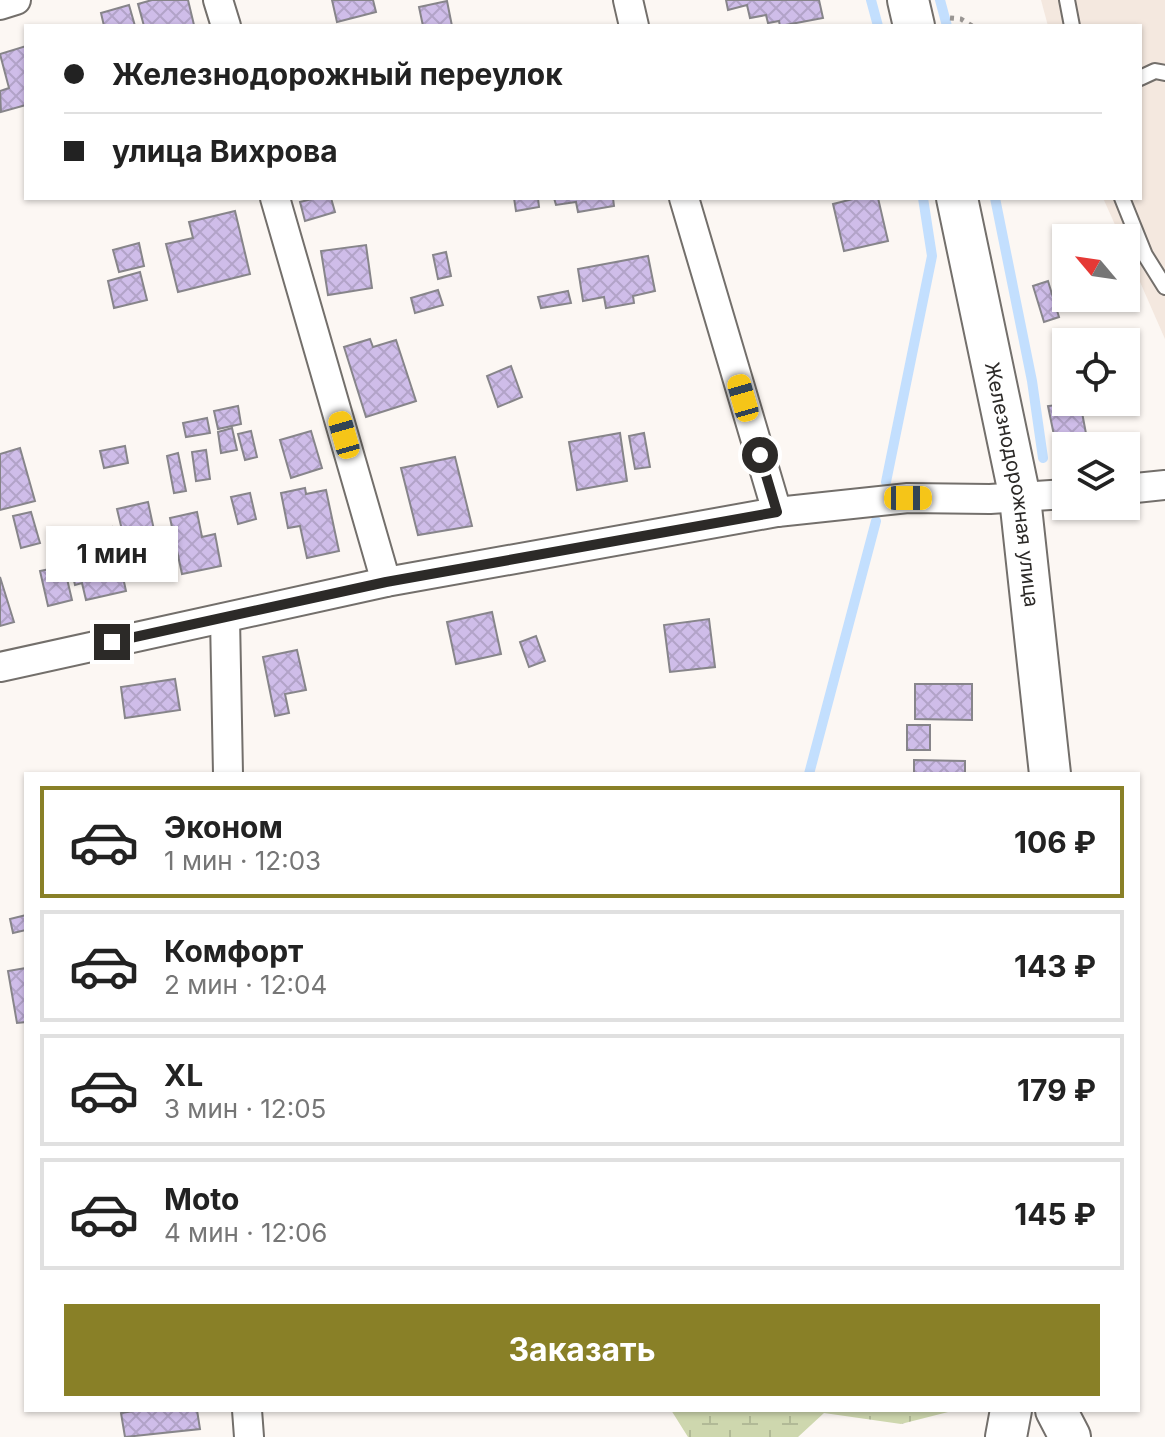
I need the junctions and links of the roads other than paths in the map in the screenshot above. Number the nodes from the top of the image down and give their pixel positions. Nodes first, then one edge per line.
1 (16, 0) edge
2 (218, 0) edge
3 (628, 0) edge
4 (908, 0) edge
5 (1067, 0) edge
6 (0, 5) edge
7 (932, 22) edge
8 (225, 24) edge
9 (634, 24) edge
10 (1072, 24) edge
11 (1165, 73) edge
12 (1142, 77) edge
13 (276, 200) edge
14 (685, 200) edge
15 (957, 200) edge
16 (1123, 200) edge
17 (1165, 287) edge
18 (1165, 485) edge
19 (1140, 488) edge
20 (1052, 495) edge
21 (1020, 498) junction
22 (777, 512) junction
23 (386, 582) junction
24 (225, 618) junction
25 (0, 667) edge
26 (228, 772) edge
27 (1050, 772) edge
28 (247, 1412) edge
29 (1011, 1412) edge
30 (1057, 1412) edge
31 (249, 1437) edge
32 (1006, 1437) edge
33 (1070, 1437) edge

1 - 6 street
2 - 8 street
3 - 9 street
4 - 7 street
5 - 10 lane
11 - 12 lane
13 - 23 street
14 - 22 street
15 - 21 street, Железнодорожная улица
16 - 17 lane
18 - 19 street
20 - 21 street
21 - 22 street
21 - 27 street, Железнодорожная улица
22 - 23 street
23 - 24 street
24 - 25 street
24 - 26 street
28 - 31 street
29 - 32 street
30 - 33 street

